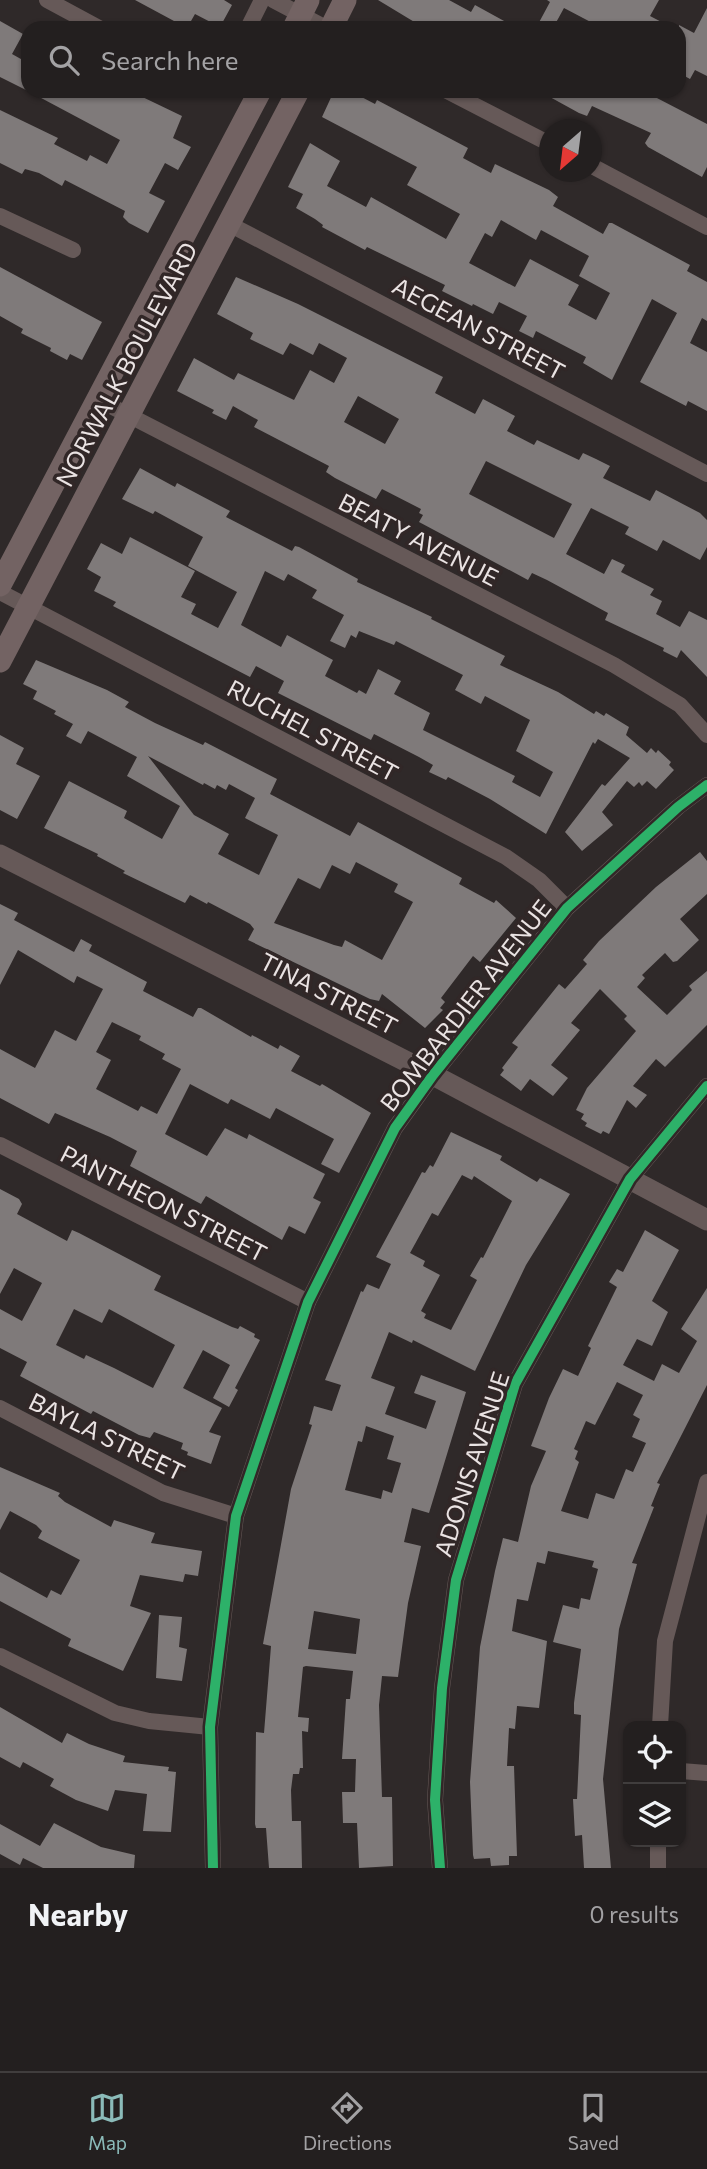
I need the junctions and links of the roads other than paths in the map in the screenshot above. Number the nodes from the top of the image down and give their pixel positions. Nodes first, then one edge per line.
1 (47, 0) edge
2 (262, 0) edge
3 (273, 0) edge
4 (345, 0) edge
5 (301, 14) edge
6 (86, 21) edge
7 (252, 21) edge
8 (332, 21) edge
9 (256, 98) edge
10 (294, 98) edge
11 (461, 98) edge
12 (539, 138) edge
13 (602, 171) edge
14 (0, 216) edge
15 (229, 224) junction
16 (707, 227) edge
17 (74, 250) dead end
18 (99, 400) junction
19 (128, 415) junction
20 (707, 474) edge
21 (0, 585) edge
22 (0, 592) edge
23 (28, 606) junction
24 (0, 661) edge
25 (707, 735) edge
26 (707, 785) edge
27 (0, 855) edge
28 (566, 908) junction
29 (433, 1075) junction
30 (707, 1086) edge
31 (0, 1145) edge
32 (630, 1179) junction
33 (707, 1220) edge
34 (308, 1301) junction
35 (0, 1408) edge
36 (707, 1482) edge
37 (236, 1516) junction
38 (0, 1656) edge
39 (660, 1721) edge
40 (210, 1727) junction
41 (686, 1771) edge
42 (707, 1773) edge
43 (658, 1847) edge
44 (213, 1868) edge
45 (440, 1868) edge
46 (658, 1868) edge

1 - 6 street
2 - 7 street
3 - 5 street
4 - 8 main road
9 - 18 main road, NORWALK BOULEVARD
10 - 15 main road, NORWALK BOULEVARD
11 - 12 street
13 - 16 street
14 - 17 street
15 - 19 main road, NORWALK BOULEVARD
15 - 20 street, AEGEAN STREET
18 - 19 street, BEATY AVENUE
18 - 21 main road, NORWALK BOULEVARD
19 - 23 main road, NORWALK BOULEVARD
19 - 25 street, BEATY AVENUE
22 - 23 street, RUCHEL STREET
23 - 24 main road, NORWALK BOULEVARD
23 - 28 street, RUCHEL STREET
26 - 28 street, BOMBARDIER AVENUE
27 - 29 street, TINA STREET
28 - 29 street, BOMBARDIER AVENUE
29 - 32 street, TINA STREET
29 - 34 street, BOMBARDIER AVENUE
30 - 32 street, ADONIS AVENUE
31 - 34 street, PANTHEON STREET
32 - 33 street, TINA STREET
32 - 45 street, ADONIS AVENUE
34 - 37 street, BOMBARDIER AVENUE
35 - 37 street, BAYLA STREET
36 - 39 street
37 - 40 street, BOMBARDIER AVENUE
38 - 40 street
40 - 44 street, BOMBARDIER AVENUE
41 - 42 street
43 - 46 street

